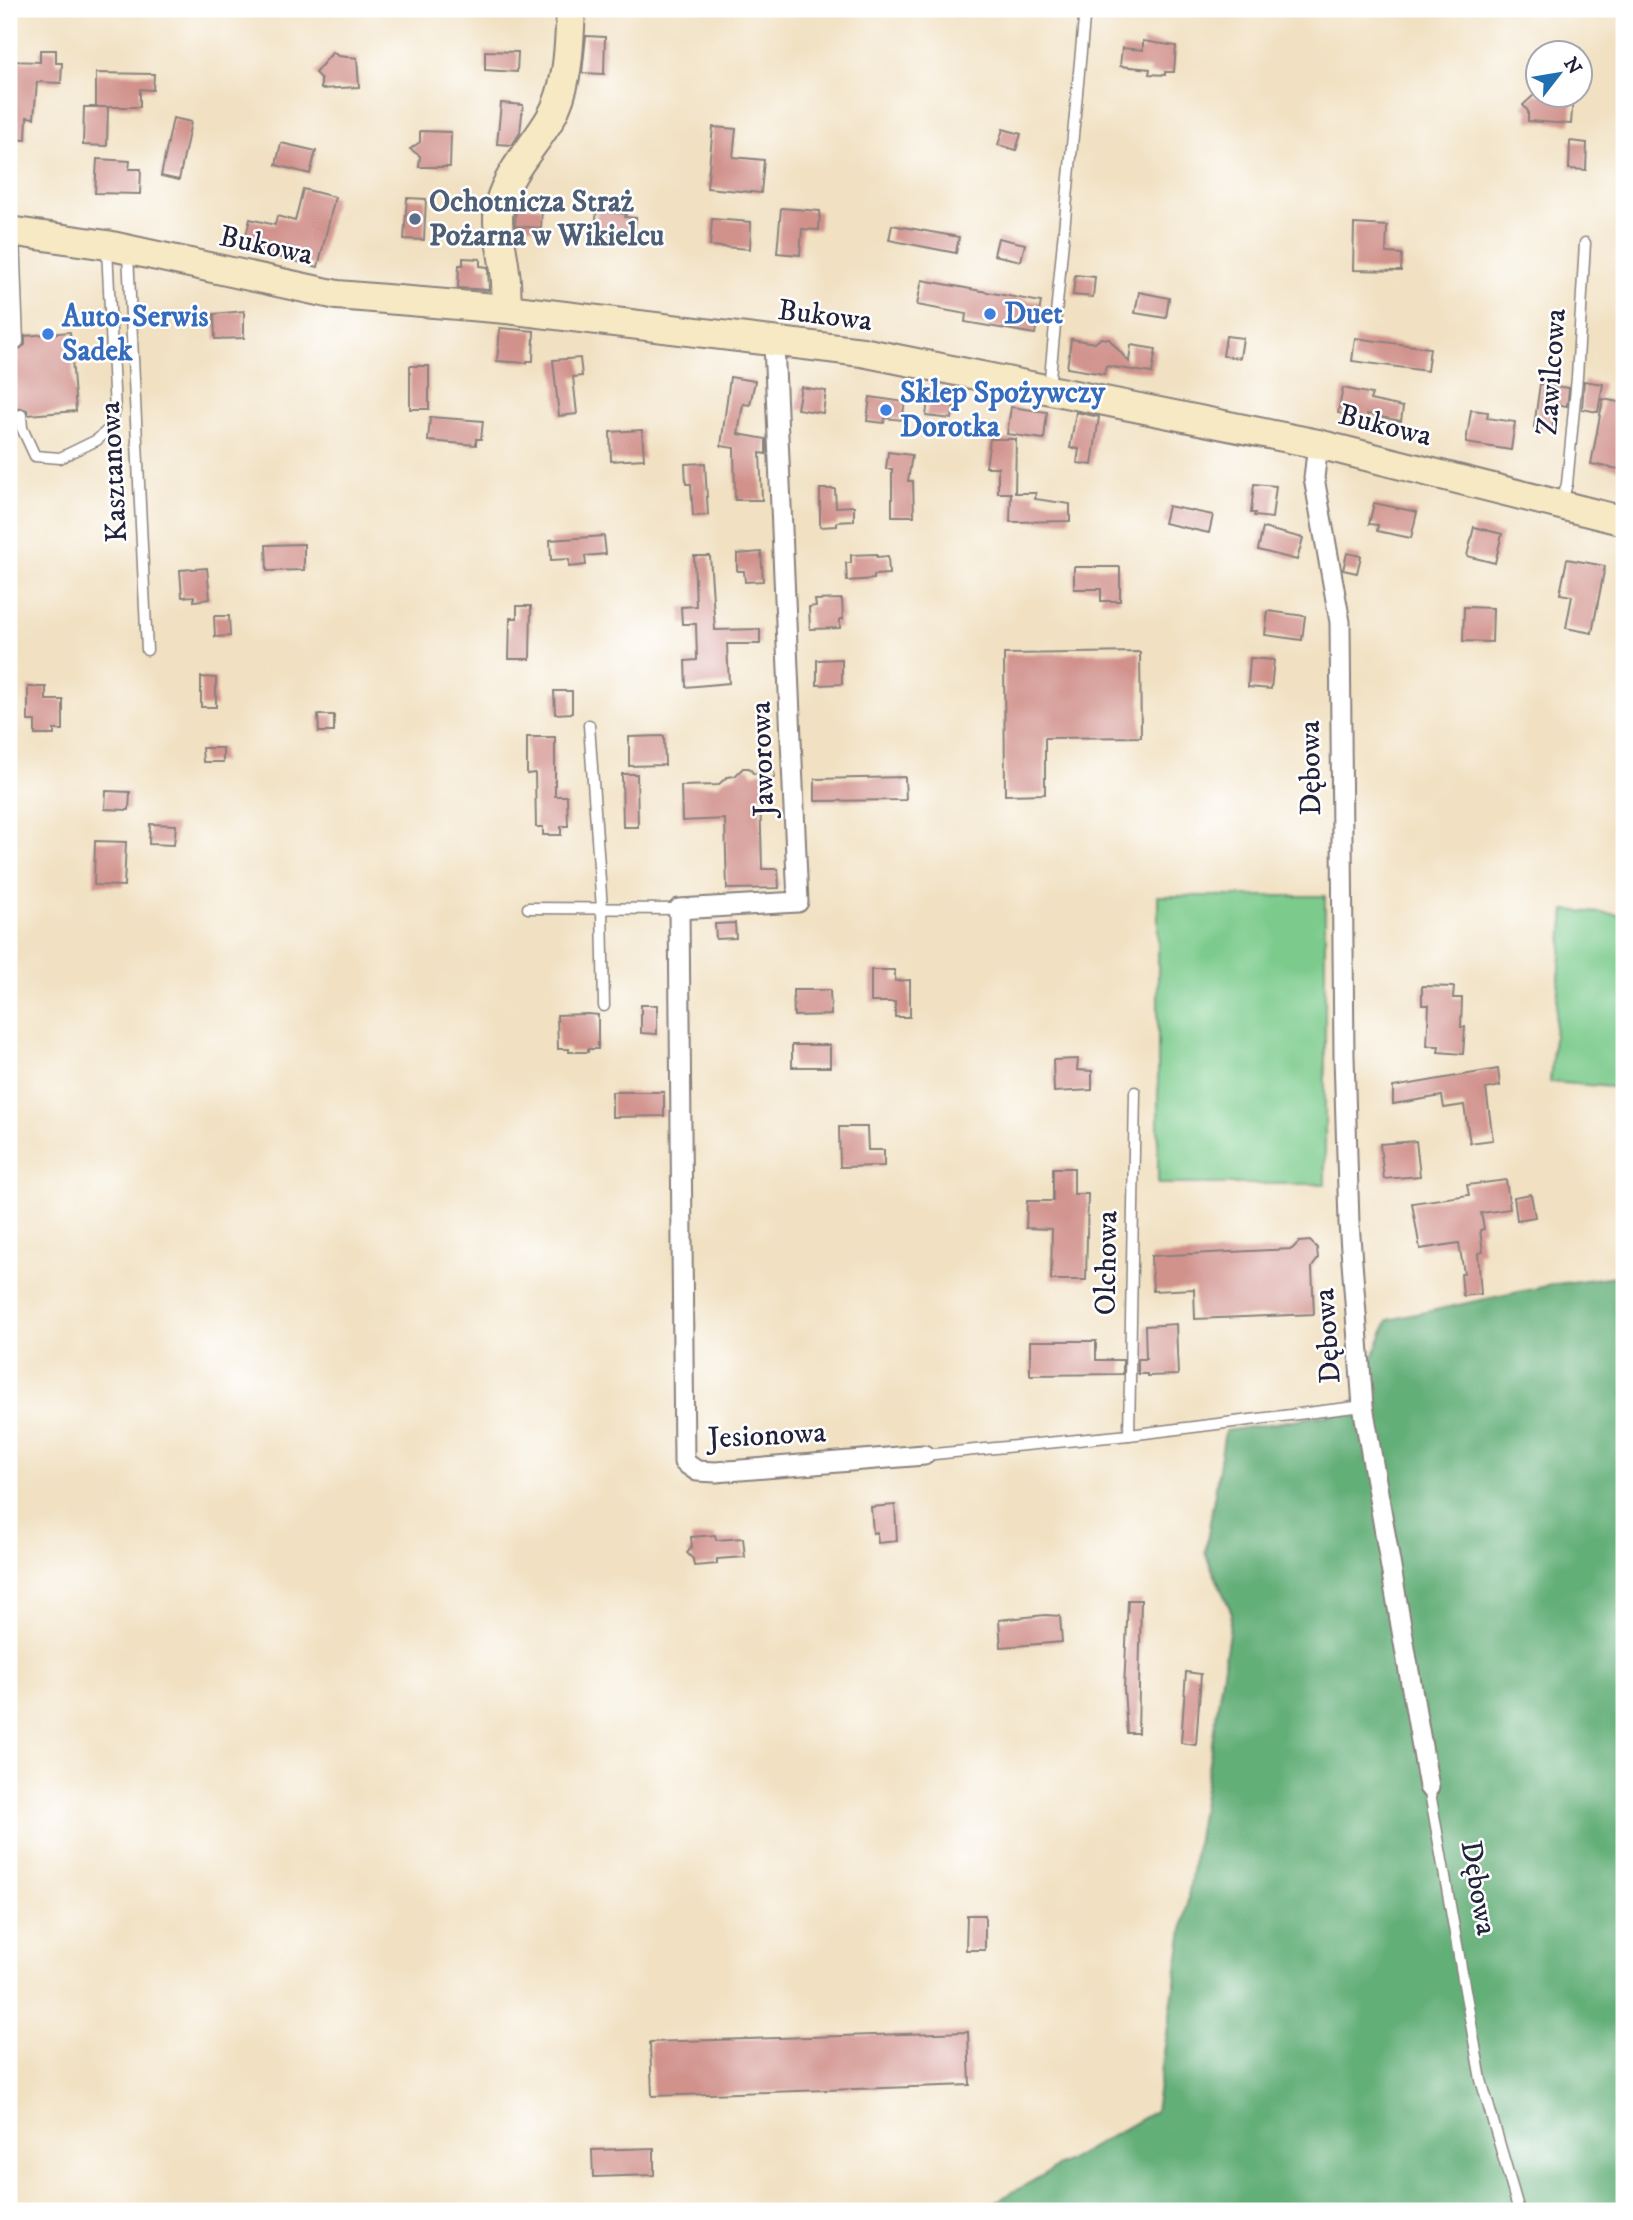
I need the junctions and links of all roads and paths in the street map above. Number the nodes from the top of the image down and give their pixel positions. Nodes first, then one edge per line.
1 (571, 9) edge
2 (1085, 9) edge
3 (11, 232) edge
4 (1585, 243) dead end
5 (117, 247) junction
6 (506, 309) junction
7 (19, 342) dead end
8 (775, 343) junction
9 (1048, 390) junction
10 (21, 415) dead end
11 (1318, 444) junction
12 (1561, 504) junction
13 (1624, 520) edge
14 (147, 650) dead end
15 (589, 725) dead end
16 (528, 908) dead end
17 (602, 909) junction
18 (679, 909) junction
19 (604, 1006) dead end
20 (1135, 1092) dead end
21 (1363, 1406) junction
22 (1129, 1435) junction
23 (924, 1455) joint
24 (1429, 1787) joint
25 (1519, 2211) edge

1 - 6 street
2 - 9 lane
3 - 5 street, Bukowa
3 - 7 lane
4 - 12 lane, Zawilcowa
5 - 6 street, Bukowa
5 - 10 lane
5 - 14 lane, Kasztanowa
6 - 8 street, Bukowa
8 - 9 street, Bukowa
8 - 18 street, Jaworowa
9 - 11 street, Bukowa
11 - 12 street, Bukowa
11 - 21 street, Dębowa
12 - 13 street, Bukowa
15 - 17 lane
16 - 17 lane, Jaworowa
17 - 18 lane, Jaworowa
17 - 19 lane
18 - 23 street, Jesionowa
20 - 22 lane, Olchowa
21 - 22 lane, Jesionowa
21 - 24 street, Dębowa
22 - 23 lane, Jesionowa
24 - 25 lane, Dębowa

